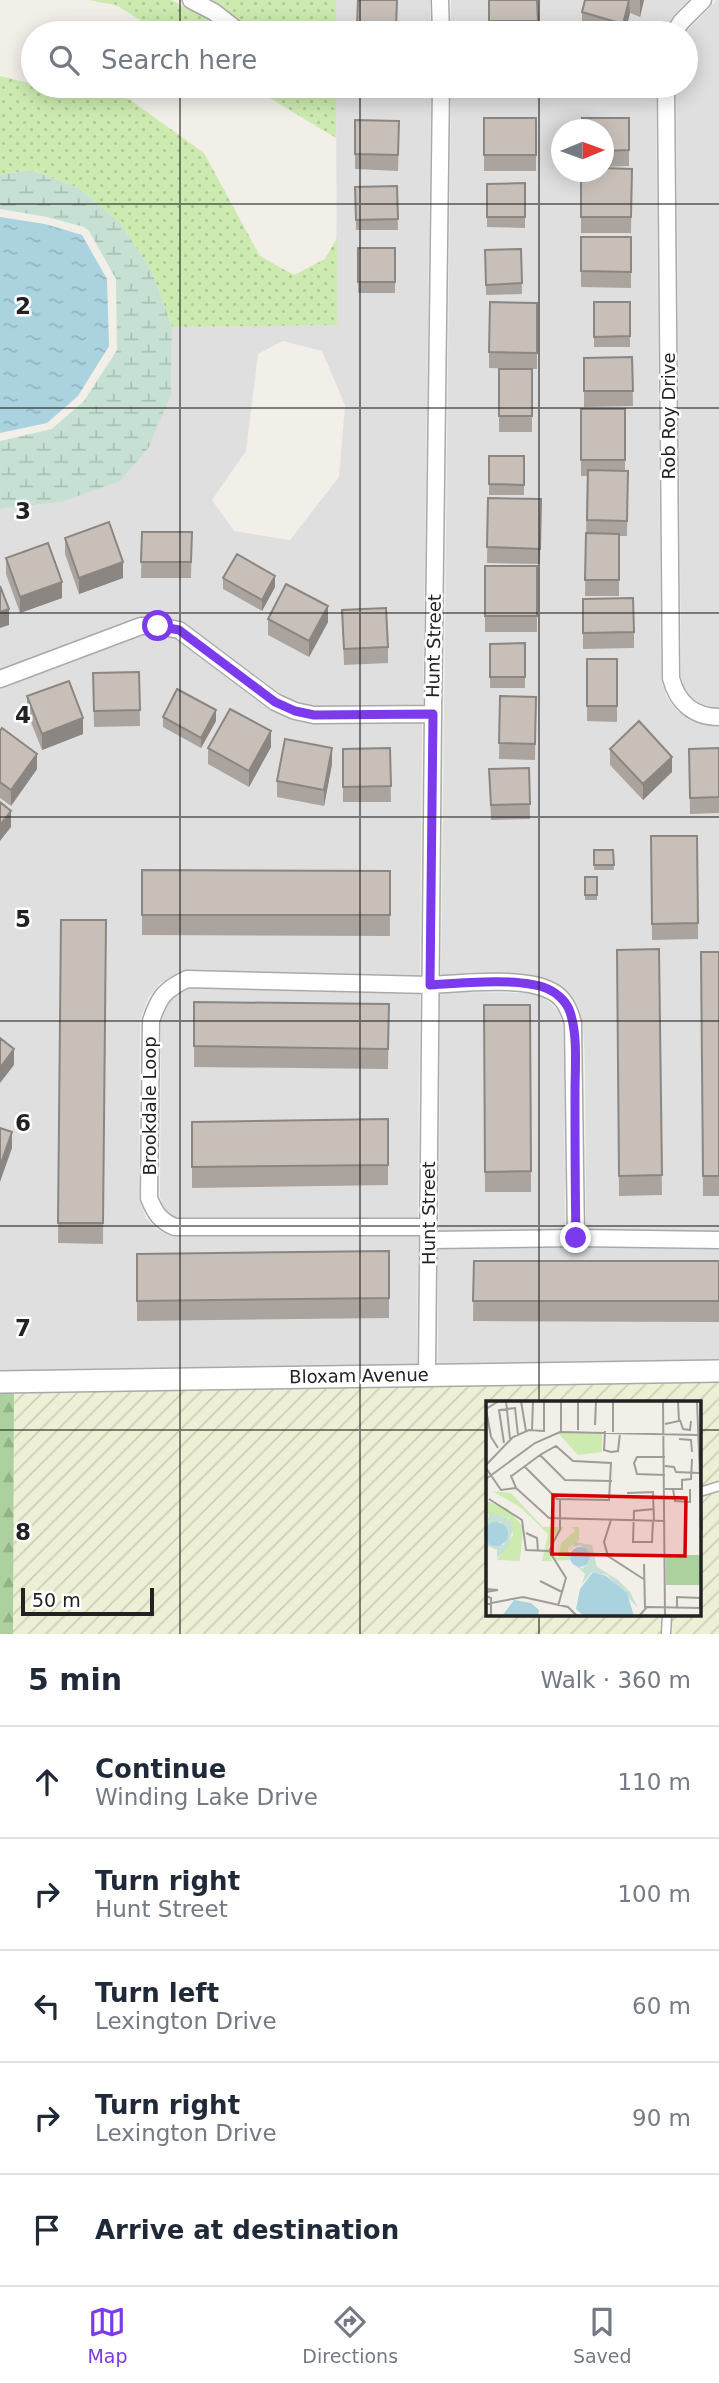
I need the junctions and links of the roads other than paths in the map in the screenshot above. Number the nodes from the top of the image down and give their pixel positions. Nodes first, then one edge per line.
1 (191, 0) edge
2 (440, 0) edge
3 (703, 0) edge
4 (226, 21) edge
5 (441, 21) edge
6 (682, 21) edge
7 (441, 98) edge
8 (666, 98) edge
9 (0, 680) edge
10 (433, 714) junction
11 (719, 717) edge
12 (430, 985) junction
13 (428, 1234) junction
14 (576, 1238) junction
15 (719, 1240) edge
16 (719, 1371) edge
17 (428, 1374) junction
18 (0, 1382) edge
19 (719, 1486) edge
20 (702, 1491) edge
21 (667, 1616) edge
22 (666, 1634) edge

1 - 4 street
2 - 5 street
3 - 6 street
7 - 10 street, Hunt Street
8 - 11 street, Rob Roy Drive
9 - 10 street
10 - 12 street, Hunt Street
12 - 13 street, Hunt Street
12 - 13 street, Brookdale Loop
12 - 14 street
13 - 14 street
13 - 17 street, Hunt Street
14 - 15 street
16 - 17 street, Bloxam Avenue
17 - 18 street, Bloxam Avenue
19 - 20 lane
21 - 22 lane

